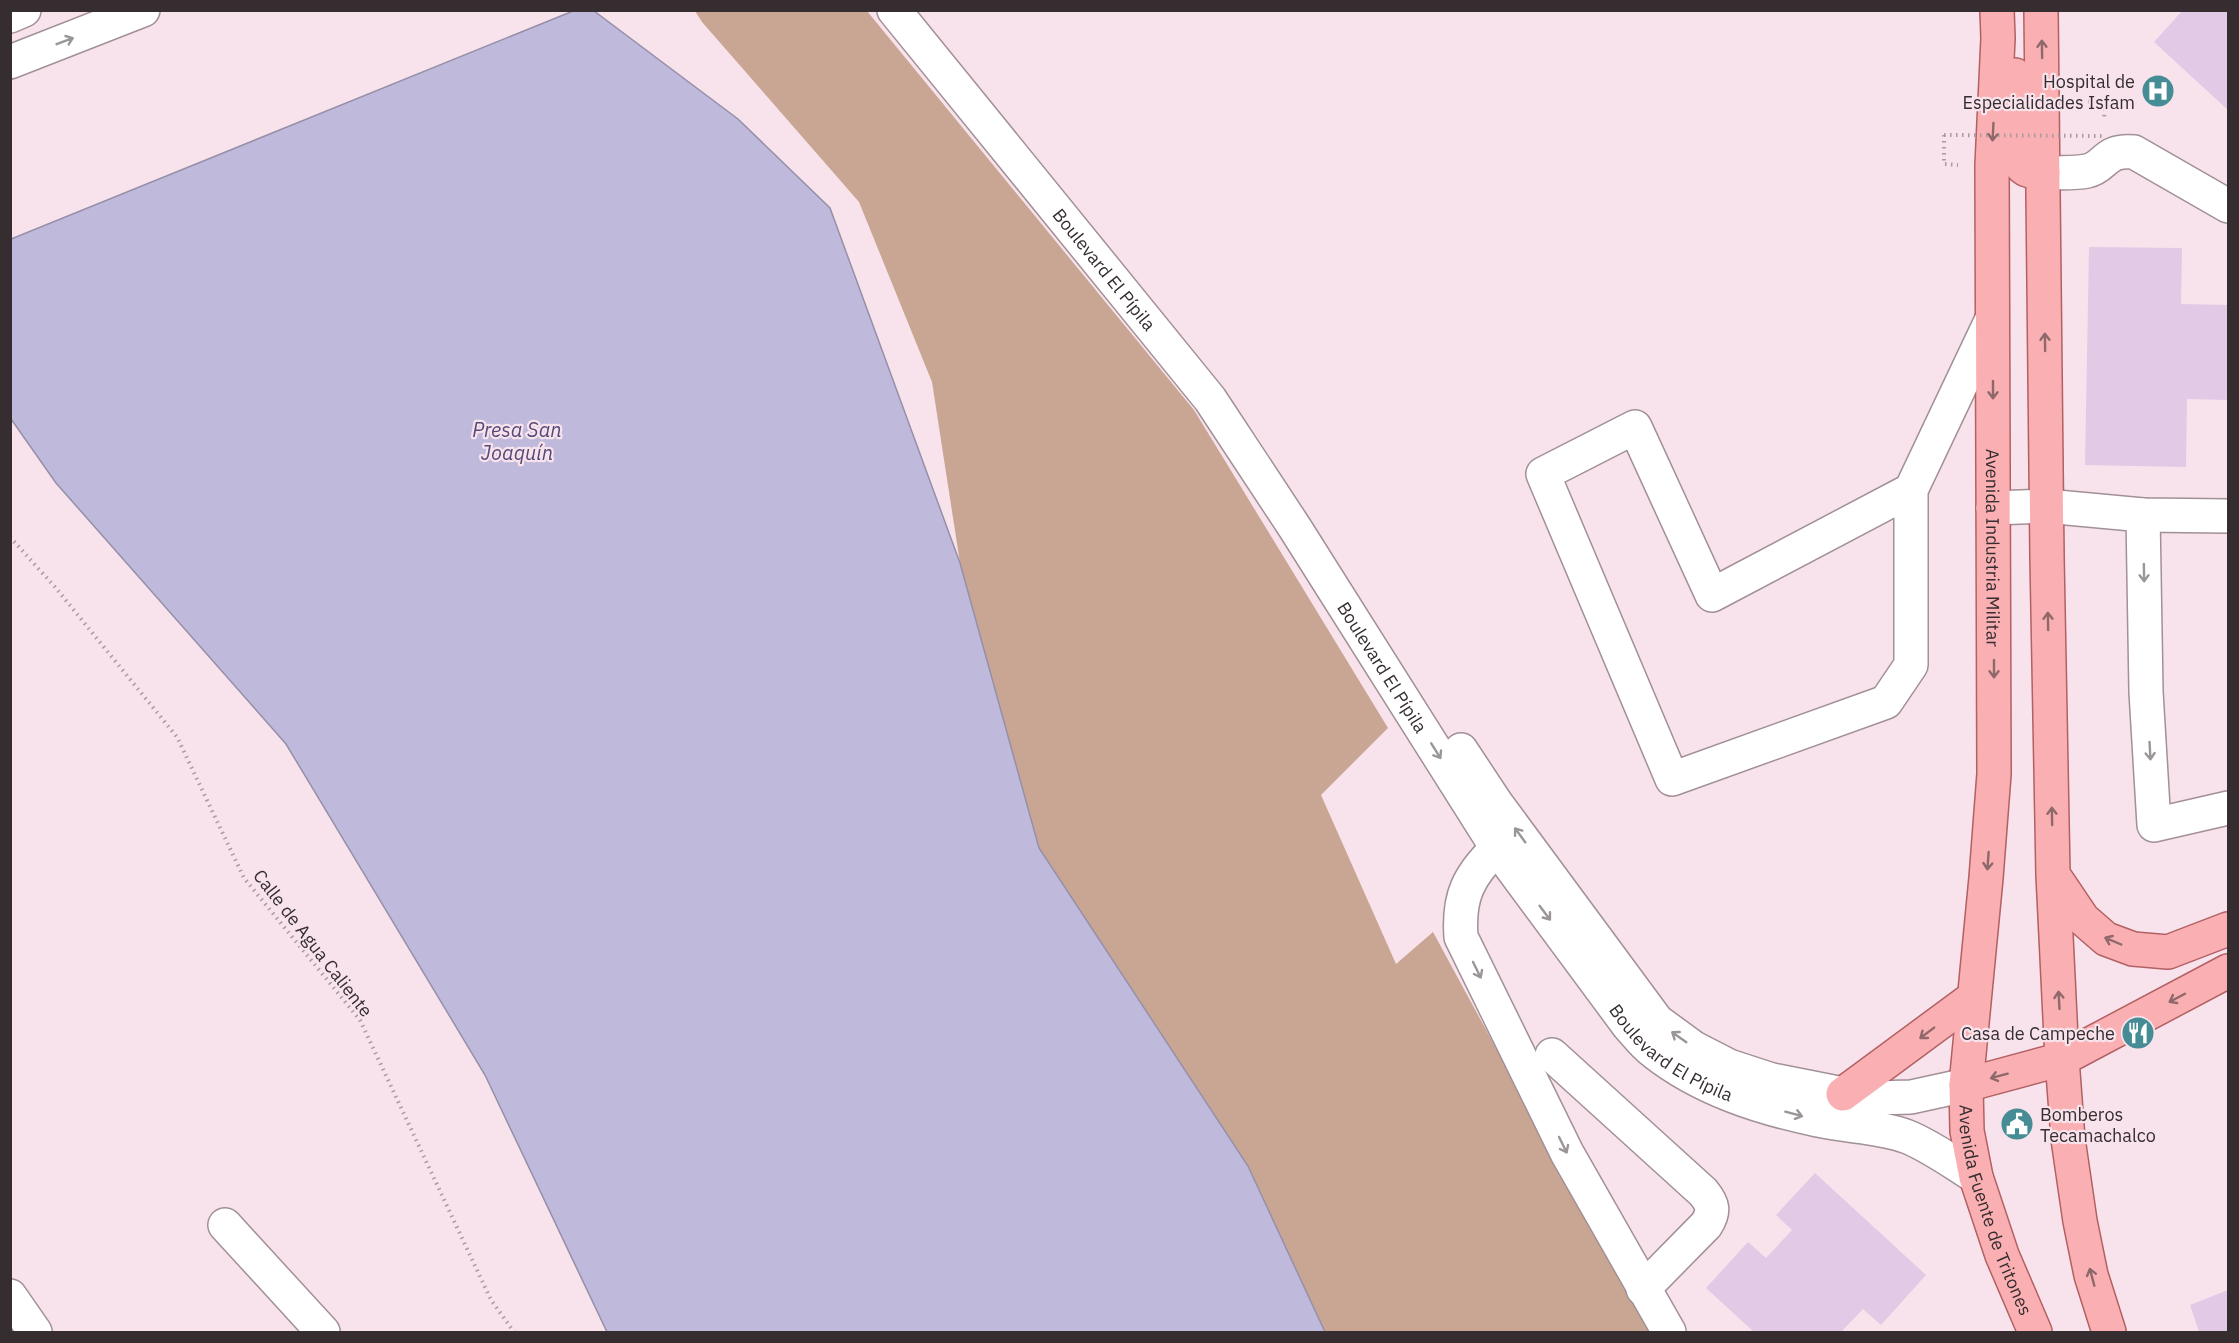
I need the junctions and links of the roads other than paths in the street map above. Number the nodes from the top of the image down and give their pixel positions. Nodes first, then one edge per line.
1 (24, 10) edge
2 (143, 10) edge
3 (894, 10) edge
4 (920, 10) edge
5 (2041, 10) edge
6 (10, 16) edge
7 (1998, 24) edge
8 (10, 62) edge
9 (2043, 173) junction
10 (2229, 206) edge
11 (1992, 319) junction
12 (1217, 393) junction
13 (1911, 490) junction
14 (2046, 506) junction
15 (1993, 508) junction
16 (2143, 515) junction
17 (2229, 516) edge
18 (2229, 808) edge
19 (1497, 848) junction
20 (2053, 875) junction
21 (2229, 929) edge
22 (2229, 971) edge
23 (1973, 998) junction
24 (1552, 1055) dead end
25 (2062, 1059) junction
26 (1966, 1085) junction
27 (1843, 1094) junction
28 (1976, 1177) junction
29 (225, 1225) dead end
30 (1643, 1289) junction
31 (10, 1296) edge
32 (35, 1332) edge
33 (323, 1332) edge
34 (1669, 1332) edge
35 (2036, 1332) edge
36 (2109, 1332) edge

1 - 6 street
8 -> 2 street
3 - 12 street, Boulevard El Pípila
4 - 12 street, Boulevard El Pípila
9 -> 5 main road
7 - 9 main road
7 -> 11 main road, Avenida Industria Militar
9 - 10 street
14 -> 9 main road
11 - 13 street
11 -> 15 main road, Avenida Industria Militar
12 -> 19 street, Boulevard El Pípila
27 -> 12 street, Boulevard El Pípila
13 - 13 street
14 - 15 street
14 - 16 street
20 -> 14 main road
15 -> 23 main road, Avenida Industria Militar
16 - 17 street
16 -> 18 street
19 -> 28 street, Boulevard El Pípila
19 -> 30 street
21 -> 20 main road
25 -> 20 main road
22 -> 25 main road
23 - 26 main road, Avenida Industria Militar
23 -> 27 main road
24 - 30 street
25 -> 26 main road
36 -> 25 main road
26 - 27 street, Boulevard El Pípila
26 - 28 main road, Avenida Fuente de Tritones
28 - 35 main road, Avenida Fuente de Tritones
29 - 33 street
30 - 34 street
31 - 32 street

